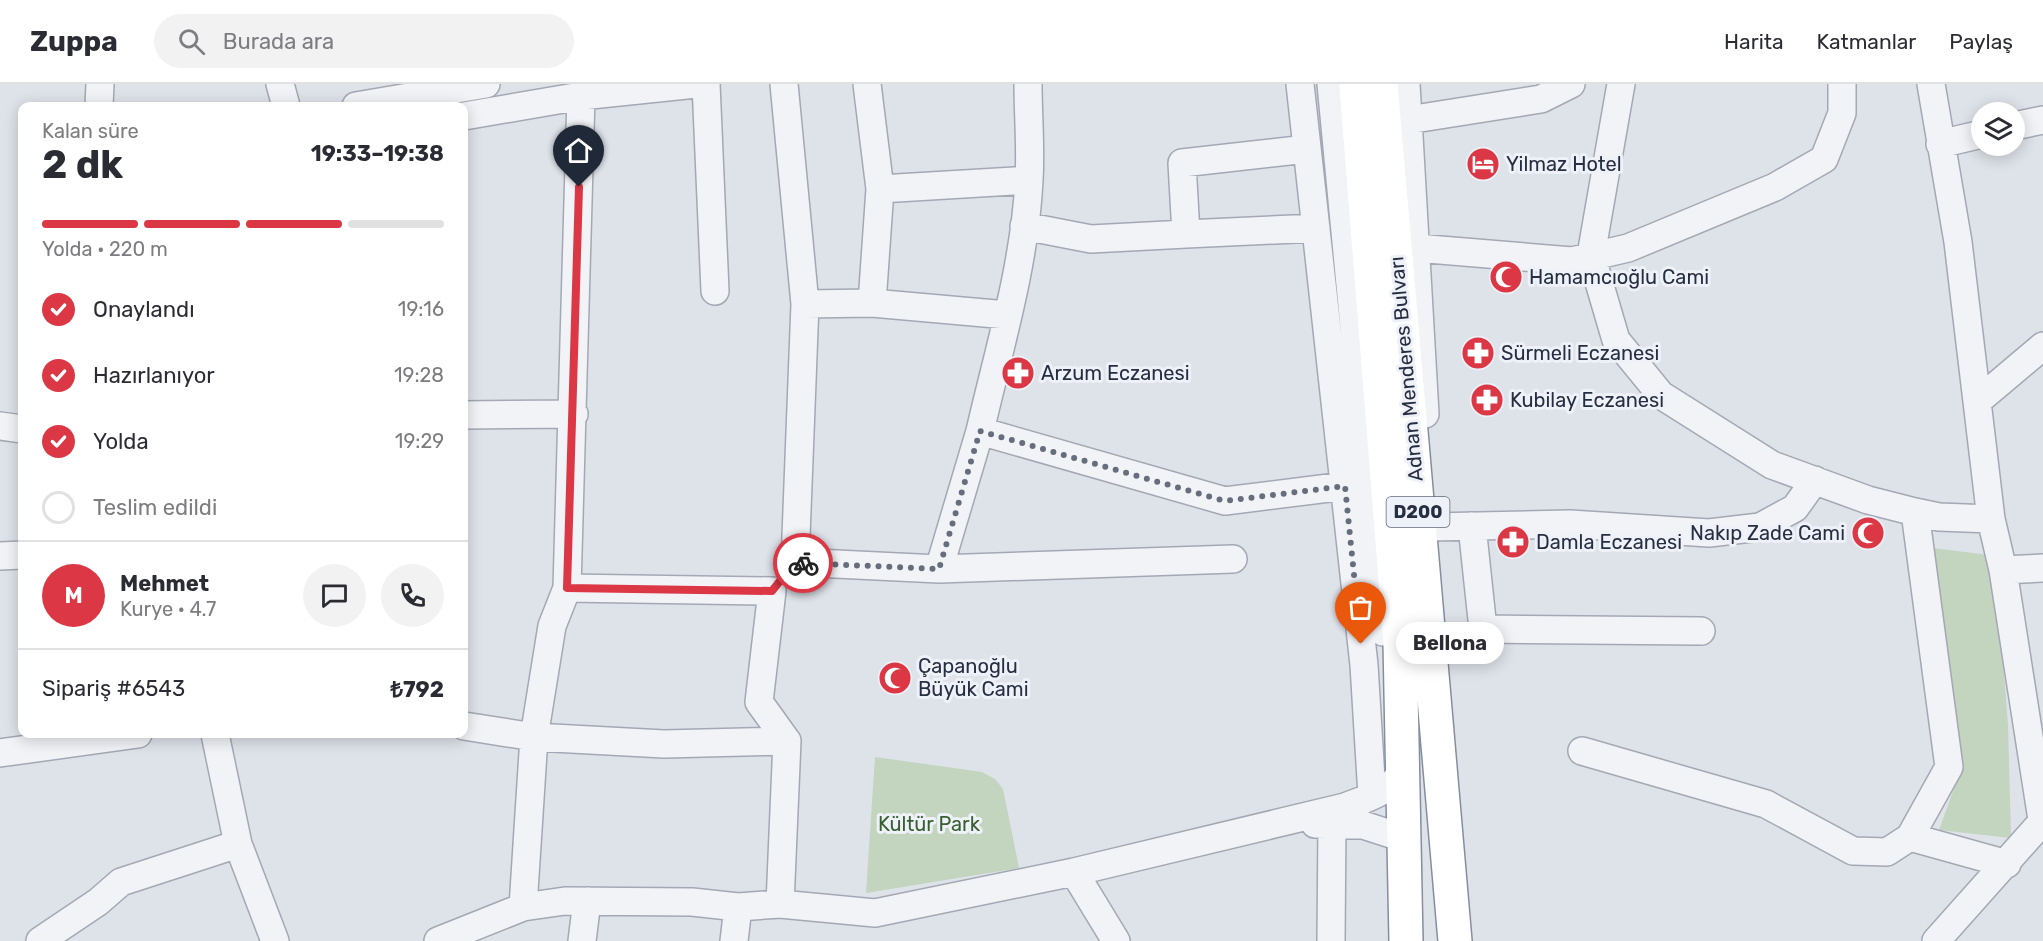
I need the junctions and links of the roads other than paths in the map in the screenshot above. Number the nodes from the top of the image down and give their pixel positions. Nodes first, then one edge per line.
1 (100, 84) edge
2 (280, 84) edge
3 (486, 84) edge
4 (696, 84) edge
5 (706, 84) edge
6 (784, 84) edge
7 (867, 84) edge
8 (1028, 84) edge
9 (1300, 84) edge
10 (1406, 84) edge
11 (1571, 84) edge
12 (1622, 84) edge
13 (1842, 84) edge
14 (1931, 84) edge
15 (1356, 85) edge
16 (581, 96) junction
17 (99, 102) edge
18 (285, 102) edge
19 (380, 102) edge
20 (468, 115) edge
21 (1408, 120) junction
22 (2043, 120) edge
23 (2025, 124) edge
24 (1971, 137) edge
25 (1940, 144) junction
26 (1307, 150) junction
27 (1029, 180) junction
28 (880, 189) junction
29 (1024, 226) junction
30 (1316, 228) junction
31 (1186, 234) junction
32 (1416, 248) junction
33 (1591, 255) junction
34 (715, 291) dead end
35 (872, 303) junction
36 (806, 304) junction
37 (1008, 315) junction
38 (2043, 346) edge
39 (1978, 400) junction
40 (574, 414) junction
41 (468, 416) edge
42 (0, 426) edge
43 (18, 428) edge
44 (980, 431) junction
45 (1815, 480) junction
46 (1345, 486) junction
47 (1915, 512) junction
48 (1991, 519) junction
49 (1472, 526) junction
50 (1431, 527) junction
51 (18, 555) edge
52 (0, 556) edge
53 (1233, 559) dead end
54 (795, 562) junction
55 (2043, 568) edge
56 (939, 569) junction
57 (2002, 570) junction
58 (567, 588) junction
59 (772, 591) junction
60 (1701, 631) dead end
61 (468, 727) edge
62 (534, 737) junction
63 (97, 738) edge
64 (216, 738) edge
65 (2036, 740) edge
66 (787, 741) junction
67 (1582, 751) dead end
68 (0, 753) edge
69 (1400, 776) junction
70 (1372, 796) junction
71 (1332, 822) junction
72 (2043, 824) edge
73 (1256, 828) junction
74 (1910, 837) junction
75 (1403, 838) junction
76 (238, 843) junction
77 (2007, 864) junction
78 (1074, 872) junction
79 (587, 901) junction
80 (780, 904) junction
81 (523, 907) junction
82 (738, 907) junction
83 (1454, 930) edge
84 (40, 941) edge
85 (275, 941) edge
86 (438, 941) edge
87 (582, 941) edge
88 (734, 941) edge
89 (1116, 941) edge
90 (1331, 941) edge
91 (1406, 941) edge
92 (1936, 941) edge

1 - 17 street
2 - 18 street
3 - 19 street
4 - 16 street
5 - 34 street
6 - 36 street
7 - 28 street
8 - 27 street
9 - 26 street
10 - 21 street
11 - 21 street
12 - 33 street
13 - 33 street
14 - 25 street
15 - 69 highway, Adnan Menderes Bulvarı / D200
15 - 83 highway, Adnan Menderes Bulvarı / D200
16 - 20 street
16 - 40 street
21 - 32 street
22 - 23 street
24 - 25 street
25 - 39 street
26 - 30 street
26 - 31 street
27 - 28 street
27 - 29 street
28 - 35 street
29 - 31 street
29 - 37 street
30 - 31 street
30 - 46 street
32 - 33 street
32 - 50 street
33 - 45 street
35 - 36 street
35 - 37 street
36 - 54 street
37 - 44 street
38 - 39 street
39 - 48 street
40 - 41 street
40 - 58 street
42 - 43 street
44 - 46 street
44 - 56 street
45 - 47 street
45 - 49 street
46 - 70 street
47 - 48 street
47 - 74 street
48 - 57 street
49 - 50 street
49 - 60 street
50 - 83 street
51 - 52 street
53 - 56 street
54 - 56 street
54 - 59 street
55 - 57 street
57 - 65 street
58 - 59 street
58 - 62 street
59 - 66 street
61 - 62 street
62 - 66 street
62 - 81 street
63 - 68 street
64 - 76 street
65 - 72 street
66 - 80 street
67 - 74 street
69 - 70 street
69 - 75 highway, Adnan Menderes Bulvarı / D200
70 - 73 street
71 - 73 street
71 - 75 street
71 - 90 street
72 - 77 street
73 - 78 street
74 - 77 street
75 - 91 highway, Adnan Menderes Bulvarı / D200
76 - 84 street
76 - 85 street
77 - 92 street
78 - 80 street
78 - 89 street
79 - 81 street
79 - 82 street
79 - 87 street
80 - 82 street
81 - 86 street
82 - 88 street

